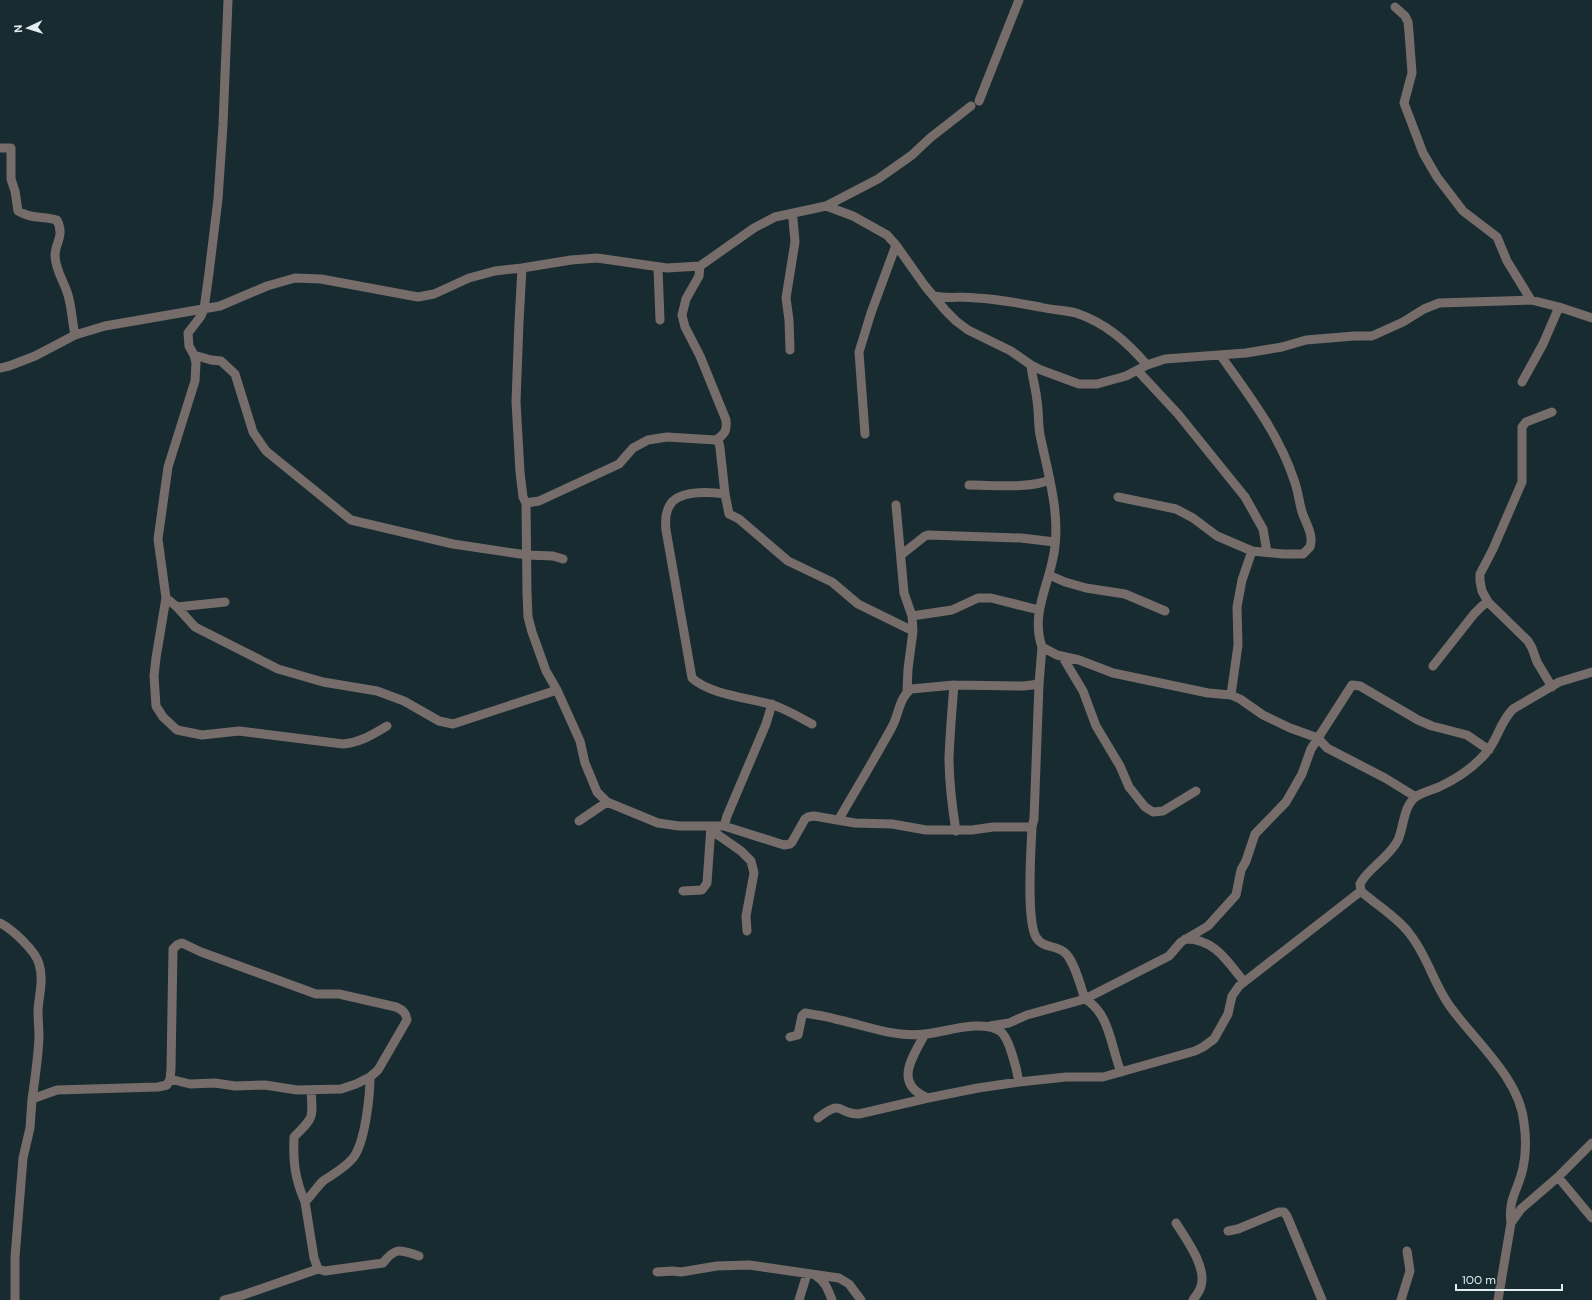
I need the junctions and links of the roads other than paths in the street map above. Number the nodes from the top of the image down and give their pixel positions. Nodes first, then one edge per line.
1 (228, 0) edge
2 (1019, 0) edge
3 (1395, 7) dead end
4 (0, 148) edge
5 (826, 206) junction
6 (790, 214) junction
7 (896, 244) junction
8 (700, 266) junction
9 (522, 268) junction
10 (658, 268) junction
11 (934, 296) junction
12 (1530, 300) junction
13 (1559, 307) junction
14 (204, 309) junction
15 (1592, 318) edge
16 (660, 320) dead end
17 (74, 335) junction
18 (790, 350) dead end
19 (194, 355) junction
20 (1221, 356) junction
21 (1031, 365) junction
22 (1147, 365) junction
23 (0, 368) edge
24 (1138, 370) junction
25 (1522, 382) dead end
26 (1552, 412) dead end
27 (865, 434) dead end
28 (716, 440) junction
29 (1050, 480) junction
30 (969, 485) dead end
31 (725, 494) junction
32 (1118, 496) dead end
33 (526, 503) junction
34 (896, 505) dead end
35 (1055, 542) junction
36 (1252, 551) junction
37 (1267, 552) junction
38 (527, 555) junction
39 (901, 555) junction
40 (563, 560) dead end
41 (1049, 575) junction
42 (166, 598) junction
43 (225, 602) dead end
44 (1488, 602) junction
45 (177, 607) junction
46 (1039, 610) junction
47 (1165, 611) dead end
48 (912, 616) junction
49 (914, 631) junction
50 (1042, 647) junction
51 (1062, 656) junction
52 (1433, 666) dead end
53 (1592, 672) edge
54 (1039, 684) junction
55 (954, 685) junction
56 (1552, 687) junction
57 (557, 690) junction
58 (907, 692) junction
59 (1230, 695) junction
60 (772, 704) junction
61 (812, 724) dead end
62 (387, 726) dead end
63 (1318, 738) junction
64 (1489, 750) junction
65 (1196, 791) dead end
66 (1416, 797) junction
67 (607, 802) junction
68 (839, 819) junction
69 (579, 821) dead end
70 (724, 826) junction
71 (1032, 827) junction
72 (711, 828) junction
73 (956, 831) junction
74 (1361, 891) junction
75 (683, 892) dead end
76 (0, 923) edge
77 (747, 931) dead end
78 (1185, 939) junction
79 (1244, 982) junction
80 (1085, 999) junction
81 (990, 1026) junction
82 (925, 1034) junction
83 (790, 1037) dead end
84 (1121, 1072) junction
85 (370, 1077) junction
86 (170, 1079) junction
87 (1019, 1082) junction
88 (311, 1090) junction
89 (928, 1098) junction
90 (32, 1099) junction
91 (818, 1118) dead end
92 (1592, 1143) edge
93 (1558, 1177) junction
94 (305, 1202) junction
95 (1592, 1218) edge
96 (1176, 1223) dead end
97 (1511, 1223) junction
98 (1228, 1231) dead end
99 (1407, 1251) dead end
100 (419, 1256) dead end
101 (318, 1269) junction
102 (657, 1272) dead end
103 (812, 1275) junction
104 (16, 1300) edge
105 (224, 1300) edge
106 (799, 1300) edge
107 (832, 1300) edge
108 (861, 1300) edge
109 (1194, 1300) edge
110 (1322, 1300) edge
111 (1401, 1300) edge
112 (1498, 1300) edge

1 - 14 street
2 - 5 street
3 - 12 street
4 - 17 street
5 - 6 street
5 - 7 street
6 - 8 street
6 - 18 street
7 - 11 street
7 - 27 street
8 - 10 street
8 - 28 street
9 - 10 street
9 - 14 street
9 - 33 street
10 - 16 street
11 - 21 street
11 - 22 street
12 - 13 street
12 - 20 street
13 - 15 street
13 - 25 street
14 - 17 street
14 - 19 street
17 - 23 street
19 - 38 street
19 - 42 street
20 - 22 street
20 - 37 street
21 - 24 street
21 - 29 street
22 - 24 street
24 - 37 street
26 - 44 street
28 - 31 street
28 - 33 street
29 - 30 street
29 - 35 street
31 - 49 street
31 - 60 street
32 - 36 street
33 - 38 street
34 - 39 street
35 - 39 street
35 - 41 street
36 - 37 street
36 - 59 street
38 - 40 street
38 - 57 street
39 - 48 street
41 - 46 street
41 - 47 street
42 - 45 street
42 - 62 street
43 - 45 street
44 - 52 street
44 - 56 street
45 - 57 street
46 - 48 street
46 - 50 street
48 - 49 street
49 - 58 street
50 - 51 street
50 - 54 street
51 - 59 street
51 - 65 street
53 - 56 street
54 - 55 street
54 - 71 street
55 - 58 street
55 - 73 street
56 - 64 street
57 - 67 street
58 - 68 street
59 - 63 street
60 - 61 street
60 - 70 street
63 - 64 street
63 - 66 street
63 - 78 street
64 - 66 street
66 - 74 street
67 - 69 street
67 - 72 street
68 - 70 street
68 - 73 street
70 - 72 street
71 - 73 street
71 - 80 street
72 - 75 street
72 - 77 street
74 - 79 street
74 - 97 street
76 - 90 street
78 - 79 street
78 - 80 street
79 - 84 street
80 - 81 street
80 - 84 street
81 - 82 street
81 - 87 street
82 - 83 street
82 - 89 street
84 - 87 street
85 - 86 street
85 - 88 street
85 - 94 street
86 - 88 street
86 - 90 street
87 - 89 street
88 - 94 street
89 - 91 street
90 - 104 street
92 - 93 street
93 - 95 street
93 - 97 street
94 - 101 street
96 - 109 street
97 - 112 street
98 - 110 street
99 - 111 street
100 - 101 street
101 - 105 street
102 - 103 street
103 - 106 street
103 - 107 street
103 - 108 street

